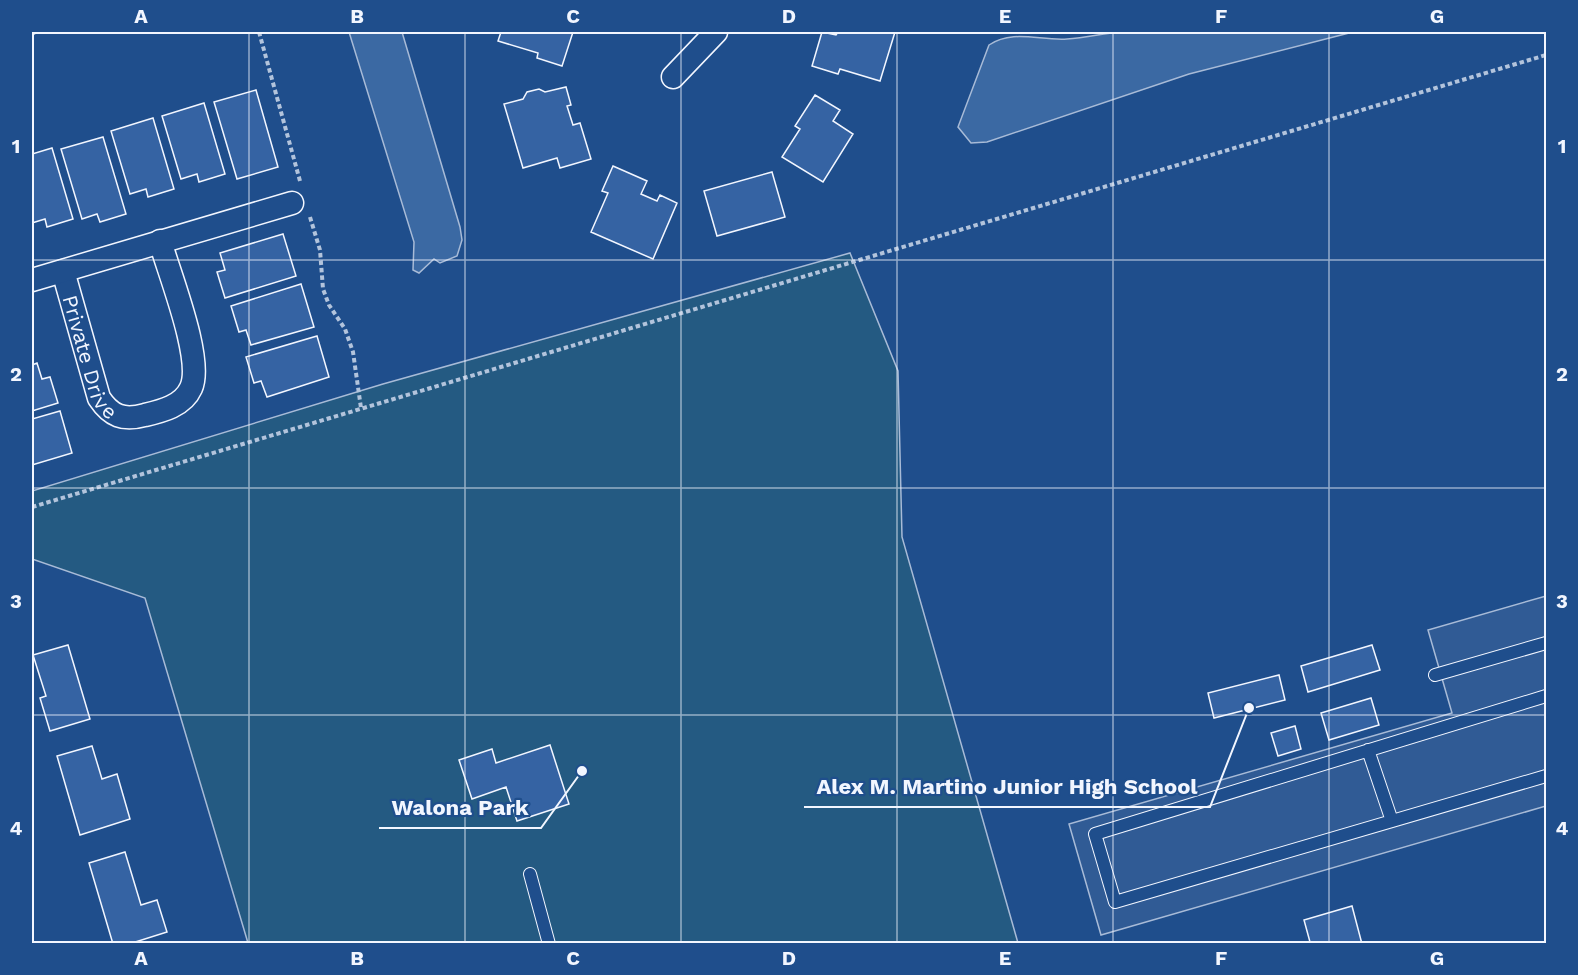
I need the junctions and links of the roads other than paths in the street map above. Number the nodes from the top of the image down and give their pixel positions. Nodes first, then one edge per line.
1 (716, 32) edge
2 (673, 77) dead end
3 (292, 203) dead end
4 (160, 241) junction
5 (63, 271) junction
6 (32, 280) edge
7 (1546, 644) edge
8 (1435, 675) dead end
9 (1546, 696) edge
10 (1368, 750) junction
11 (1546, 776) edge
12 (1392, 821) junction
13 (530, 874) dead end
14 (549, 944) edge

1 - 2 street
3 - 4 street, Private Drive
4 - 5 street, Private Drive
4 - 5 street, Private Drive
5 - 6 street, Private Drive
7 - 8 lane
9 - 10 lane
10 - 12 lane
10 - 12 lane
11 - 12 lane
13 - 14 lane

